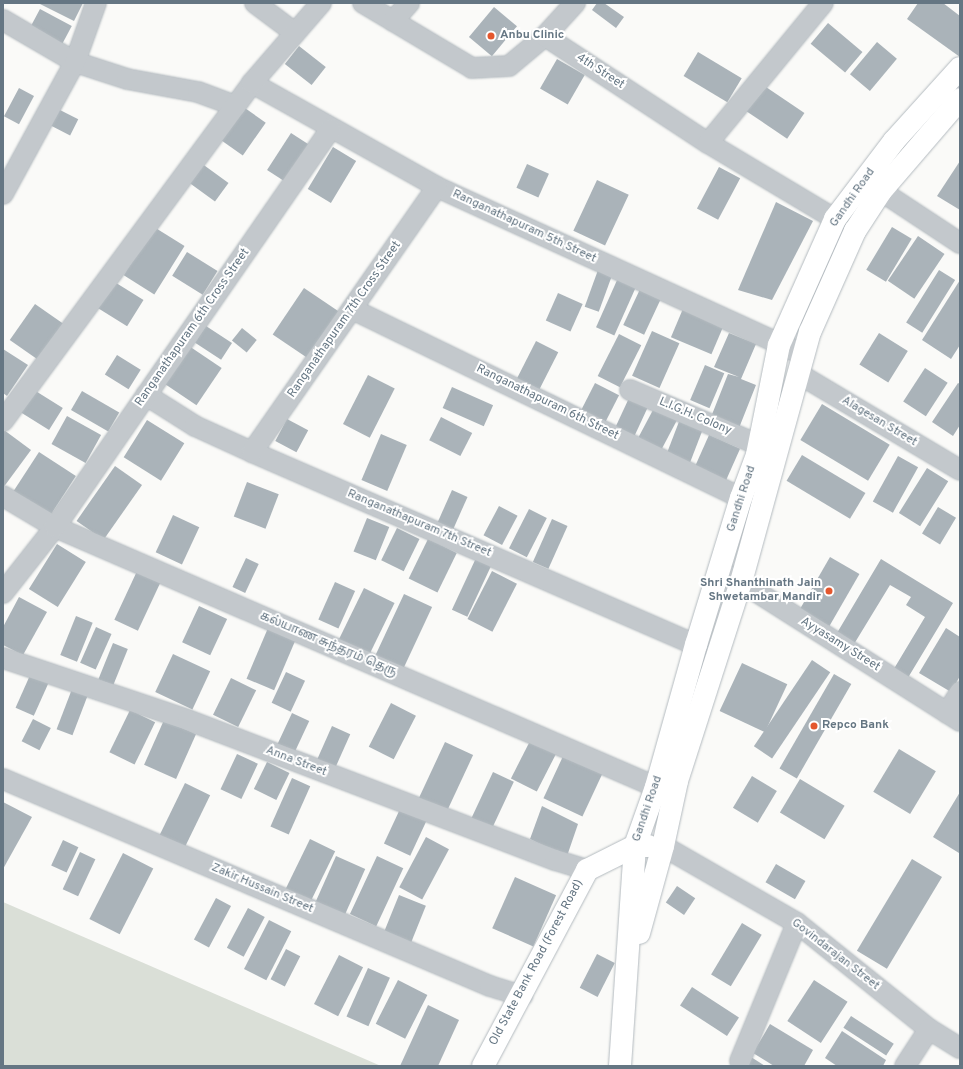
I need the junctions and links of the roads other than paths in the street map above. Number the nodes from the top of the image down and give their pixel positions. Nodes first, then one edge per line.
1 (96, 3) edge
2 (255, 3) edge
3 (321, 3) edge
4 (363, 3) edge
5 (409, 3) edge
6 (575, 3) edge
7 (823, 3) edge
8 (3, 20) edge
9 (393, 21) junction
10 (295, 33) junction
11 (545, 36) junction
12 (75, 62) junction
13 (960, 68) edge
14 (252, 83) junction
15 (960, 99) edge
16 (236, 106) junction
17 (331, 129) junction
18 (708, 143) junction
19 (437, 187) junction
20 (881, 191) junction
21 (3, 194) edge
22 (835, 219) junction
23 (960, 243) edge
24 (352, 309) junction
25 (779, 345) junction
26 (801, 364) junction
27 (630, 390) dead end
28 (146, 395) junction
29 (3, 421) edge
30 (759, 445) junction
31 (252, 452) junction
32 (960, 470) edge
33 (3, 496) edge
34 (741, 498) junction
35 (55, 528) junction
36 (719, 572) junction
37 (741, 582) junction
38 (3, 593) edge
39 (696, 645) junction
40 (3, 658) edge
41 (960, 692) edge
42 (954, 717) edge
43 (3, 779) edge
44 (656, 787) junction
45 (635, 846) junction
46 (663, 846) junction
47 (587, 870) junction
48 (797, 923) junction
49 (627, 975) junction
50 (522, 996) junction
51 (929, 1029) junction
52 (960, 1048) edge
53 (740, 1061) dead end
54 (483, 1066) edge
55 (620, 1066) edge
56 (905, 1066) edge

1 - 12 street
2 - 10 street
3 - 10 street
4 - 9 street
5 - 9 street
6 - 11 street
7 - 18 street
8 - 12 street
9 - 11 street
10 - 14 street
11 - 18 street, 4th Street
12 - 16 street
12 - 21 street
13 - 22 main road, Gandhi Road
14 - 16 street
14 - 17 street, Ranganathapuram 5th Street
15 - 20 main road, Gandhi Road
16 - 29 street
17 - 19 street, Ranganathapuram 5th Street
17 - 28 street, Ranganathapuram 6th Cross Street
18 - 22 street, 4th Street
19 - 24 street, Ranganathapuram 7th Cross Street
19 - 25 street, Ranganathapuram 5th Street
20 - 23 street
20 - 26 main road, Gandhi Road
22 - 25 main road, Gandhi Road
24 - 31 street, Ranganathapuram 7th Cross Street
24 - 34 street, Ranganathapuram 6th Street
25 - 26 street, Ranganathapuram 5th Street
25 - 30 main road, Gandhi Road
26 - 32 street, Alagesan Street
26 - 37 main road, Gandhi Road
27 - 30 street, L.I.G.H. Colony
28 - 31 street, Ranganathapuram 7th Street
28 - 35 street, Ranganathapuram 6th Cross Street
30 - 34 main road, Gandhi Road
31 - 39 street, Ranganathapuram 7th Street
33 - 35 street, கல்யாண சுந்தரம் தெரு
34 - 36 main road, Gandhi Road
35 - 38 street, Ranganathapuram 6th Cross Street
35 - 44 street, கல்யாண சுந்தரம் தெரு
36 - 37 street, Ayyasamy Street
36 - 39 main road, Gandhi Road
37 - 42 street, Ayyasamy Street
37 - 46 main road, Gandhi Road
39 - 44 main road, Gandhi Road
40 - 47 street, Anna Street
41 - 42 street
43 - 50 street, Zakir Hussain Street
44 - 45 main road, Gandhi Road
45 - 46 main road, Old State Bank Road (Forest Road)
45 - 47 main road, Old State Bank Road (Forest Road)
45 - 49 main road, Gandhi Road
46 - 48 street, Govindarajan Street
46 - 49 main road, Gandhi Road
47 - 50 main road, Old State Bank Road (Forest Road)
48 - 51 street, Govindarajan Street
48 - 53 street
49 - 55 main road, Gandhi Road
50 - 54 main road, Old State Bank Road (Forest Road)
51 - 52 street, Govindarajan Street
51 - 56 street

